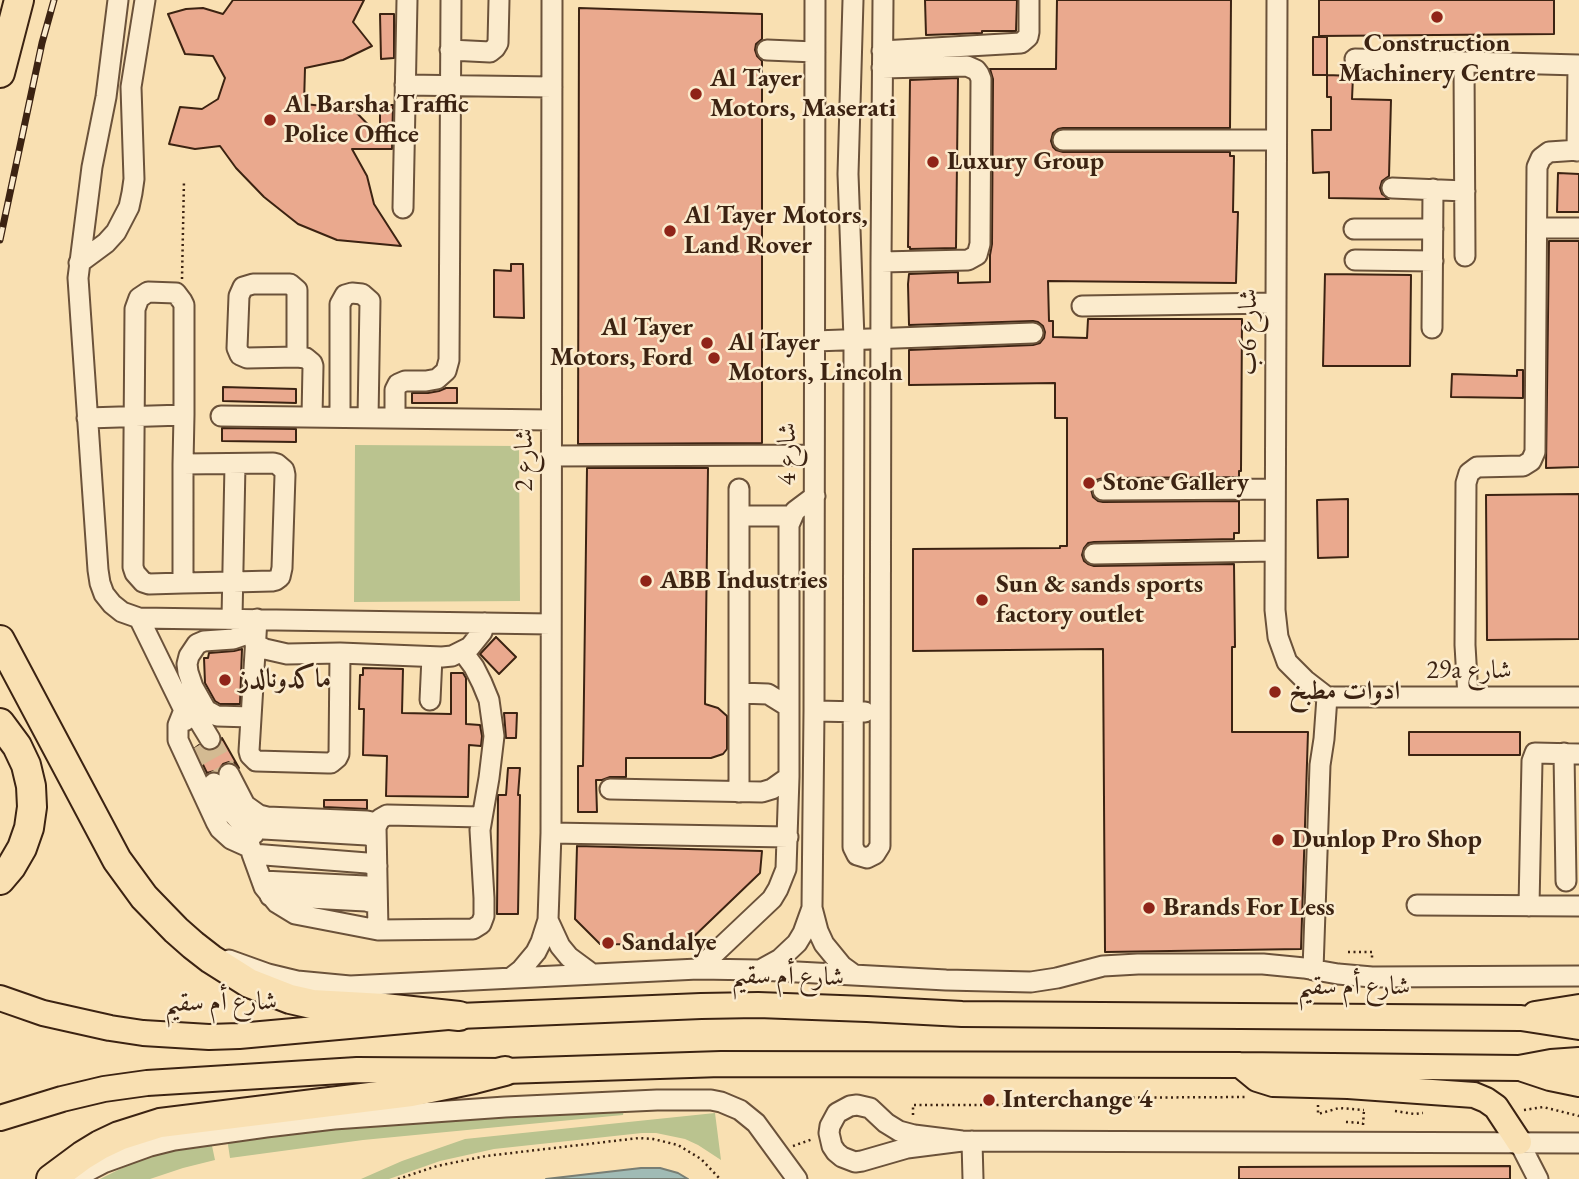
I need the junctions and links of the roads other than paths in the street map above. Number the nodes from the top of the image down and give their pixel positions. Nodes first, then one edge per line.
1 (19, 0) edge
2 (118, 0) edge
3 (145, 0) edge
4 (407, 0) edge
5 (451, 0) edge
6 (499, 0) edge
7 (552, 0) edge
8 (815, 0) edge
9 (853, 0) edge
10 (883, 0) edge
11 (1029, 0) edge
12 (1277, 0) edge
13 (450, 50) junction
14 (767, 50) dead end
15 (814, 52) junction
16 (1355, 59) dead end
17 (882, 60) junction
18 (1464, 62) junction
19 (1579, 65) edge
20 (0, 73) edge
21 (405, 85) junction
22 (450, 86) junction
23 (552, 87) junction
24 (1063, 140) dead end
25 (1276, 140) junction
26 (1578, 150) edge
27 (1392, 188) dead end
28 (1433, 189) junction
29 (1465, 191) junction
30 (403, 208) dead end
31 (1537, 228) junction
32 (1579, 228) edge
33 (1354, 229) dead end
34 (1433, 229) junction
35 (1465, 256) dead end
36 (1355, 260) dead end
37 (1433, 261) junction
38 (881, 262) junction
39 (79, 263) junction
40 (1275, 303) junction
41 (1082, 306) dead end
42 (1432, 328) dead end
43 (1033, 333) dead end
44 (881, 338) junction
45 (854, 339) junction
46 (814, 341) junction
47 (297, 357) junction
48 (184, 415) junction
49 (220, 416) dead end
50 (134, 417) junction
51 (312, 417) junction
52 (341, 417) junction
53 (87, 418) junction
54 (368, 418) junction
55 (395, 418) junction
56 (551, 420) junction
57 (814, 455) junction
58 (551, 456) junction
59 (183, 464) junction
60 (235, 464) junction
61 (739, 489) dead end
62 (1275, 489) junction
63 (1102, 490) dead end
64 (815, 496) junction
65 (740, 516) junction
66 (792, 516) junction
67 (1275, 551) junction
68 (1094, 555) dead end
69 (233, 582) junction
70 (184, 583) junction
71 (139, 618) junction
72 (232, 618) junction
73 (485, 623) junction
74 (551, 624) junction
75 (256, 632) junction
76 (0, 640) edge
77 (463, 652) junction
78 (340, 653) junction
79 (432, 657) junction
80 (740, 693) junction
81 (1327, 696) junction
82 (1468, 697) junction
83 (1579, 697) edge
84 (430, 700) dead end
85 (789, 707) junction
86 (184, 710) junction
87 (814, 711) junction
88 (854, 712) junction
89 (880, 712) junction
90 (251, 717) junction
91 (0, 723) edge
92 (202, 743) tunnel mouth
93 (1572, 754) edge
94 (789, 777) junction
95 (610, 789) dead end
96 (739, 792) junction
97 (482, 817) junction
98 (813, 819) junction
99 (246, 828) junction
100 (788, 828) junction
101 (551, 832) junction
102 (377, 863) junction
103 (258, 869) junction
104 (0, 880) edge
105 (1566, 881) dead end
106 (1417, 905) dead end
107 (1529, 906) junction
108 (1579, 906) edge
109 (812, 908) junction
110 (548, 920) junction
111 (377, 930) junction
112 (184, 937) junction
113 (698, 969) junction
114 (760, 970) junction
115 (1313, 970) junction
116 (592, 974) junction
117 (853, 974) junction
118 (1579, 976) edge
119 (512, 977) junction
120 (0, 998) edge
121 (1579, 1007) edge
122 (458, 1016) junction
123 (1521, 1018) junction
124 (1579, 1027) edge
125 (1579, 1060) edge
126 (1239, 1065) junction
127 (1518, 1068) junction
128 (505, 1071) junction
129 (1579, 1083) edge
130 (0, 1118) edge
131 (967, 1141) junction
132 (1520, 1142) junction
133 (1579, 1143) edge
134 (907, 1148) junction
135 (51, 1179) edge
136 (73, 1179) edge
137 (797, 1179) edge
138 (857, 1179) edge
139 (973, 1179) edge
140 (1538, 1179) edge

1 - 20 highway
2 - 39 street
3 - 39 street
4 - 21 street
5 - 13 street
6 - 13 street
7 - 23 street, شارع 2
8 - 15 street, شارع 4
9 - 45 street
10 - 17 street
11 - 17 street
12 - 25 street, شارع 6ب
13 - 22 street
14 - 15 street
15 - 46 street, شارع 4
16 - 18 street
17 - 38 street
17 - 38 street
18 - 19 street
18 - 29 street
19 - 26 street
21 - 22 street
21 - 30 street
22 - 23 street
22 - 55 street
23 - 56 street, شارع 2
24 - 25 street
25 - 40 street, شارع 6ب
26 - 31 street
27 - 28 street
28 - 29 street
28 - 34 street
29 - 35 street
31 - 32 street
31 - 82 street
33 - 34 street
34 - 37 street
36 - 37 street
37 - 42 street
38 - 44 street
39 - 53 street
40 - 41 street
40 - 62 street, شارع 6ب
43 - 44 street
44 - 45 street
44 - 89 street
45 - 46 street
45 - 88 street
46 - 57 street, شارع 4
47 - 47 street
47 - 51 street
48 - 50 street
48 - 50 street
48 - 59 street
49 - 51 street
50 - 53 street
50 - 70 street
51 - 52 street
52 - 54 street
52 - 54 street
53 - 71 street
54 - 55 street
55 - 56 street
56 - 58 street, شارع 2
57 - 58 street
57 - 64 street, شارع 4
58 - 74 street, شارع 2
59 - 60 street
59 - 70 street
60 - 69 street
60 - 69 street
61 - 65 street
62 - 63 street
62 - 67 street, شارع 6ب
64 - 66 street
64 - 87 street, شارع 4
65 - 66 street
65 - 80 street
66 - 85 street
67 - 68 street
67 - 81 street, شارع 6ب
69 - 70 street
69 - 72 street
71 - 72 street
71 - 86 street
72 - 75 street
73 - 74 street
73 - 75 street
73 - 77 street
74 - 101 street, شارع 2
75 - 78 street
75 - 90 street
75 - 90 street
76 - 112 highway
77 - 79 street
77 - 97 street
78 - 79 street
78 - 90 street
79 - 84 street
80 - 85 street
80 - 96 street
81 - 82 street, 29a شارع
81 - 115 street
82 - 83 street, 29a شارع
85 - 94 street
86 - 92 street
86 - 103 street
87 - 88 street
87 - 98 street, شارع 4
88 - 89 street
88 - 89 street
91 - 104 highway
93 - 105 street
93 - 107 street
94 - 96 street
94 - 100 street
95 - 96 street
97 - 102 street
97 - 111 street
98 - 100 street
98 - 109 street, شارع 4
99 - 102 street
99 - 102 street
99 - 103 street
100 - 101 street
100 - 113 street
101 - 110 street, شارع 2
102 - 103 street
102 - 103 street
102 - 111 street
103 - 111 street
106 - 107 street
107 - 108 street
109 - 114 street, شارع 4
109 - 117 street, شارع 4
110 - 116 street, شارع 2
110 - 119 street, شارع 2
112 - 119 street
112 - 122 highway
113 - 114 street
113 - 116 street
114 - 117 street
115 - 117 street
115 - 118 street
116 - 119 street
120 - 122 main road, شارع أم سقيم
121 - 123 main road
122 - 123 main road, شارع أم سقيم
123 - 124 main road, شارع أم سقيم
125 - 127 main road
126 - 127 main road
126 - 128 main road
126 - 132 main road
127 - 129 main road
128 - 130 main road
128 - 135 highway
131 - 132 street
131 - 134 street
131 - 134 street
131 - 139 street
132 - 133 street
132 - 140 street
134 - 138 street
136 - 137 street

